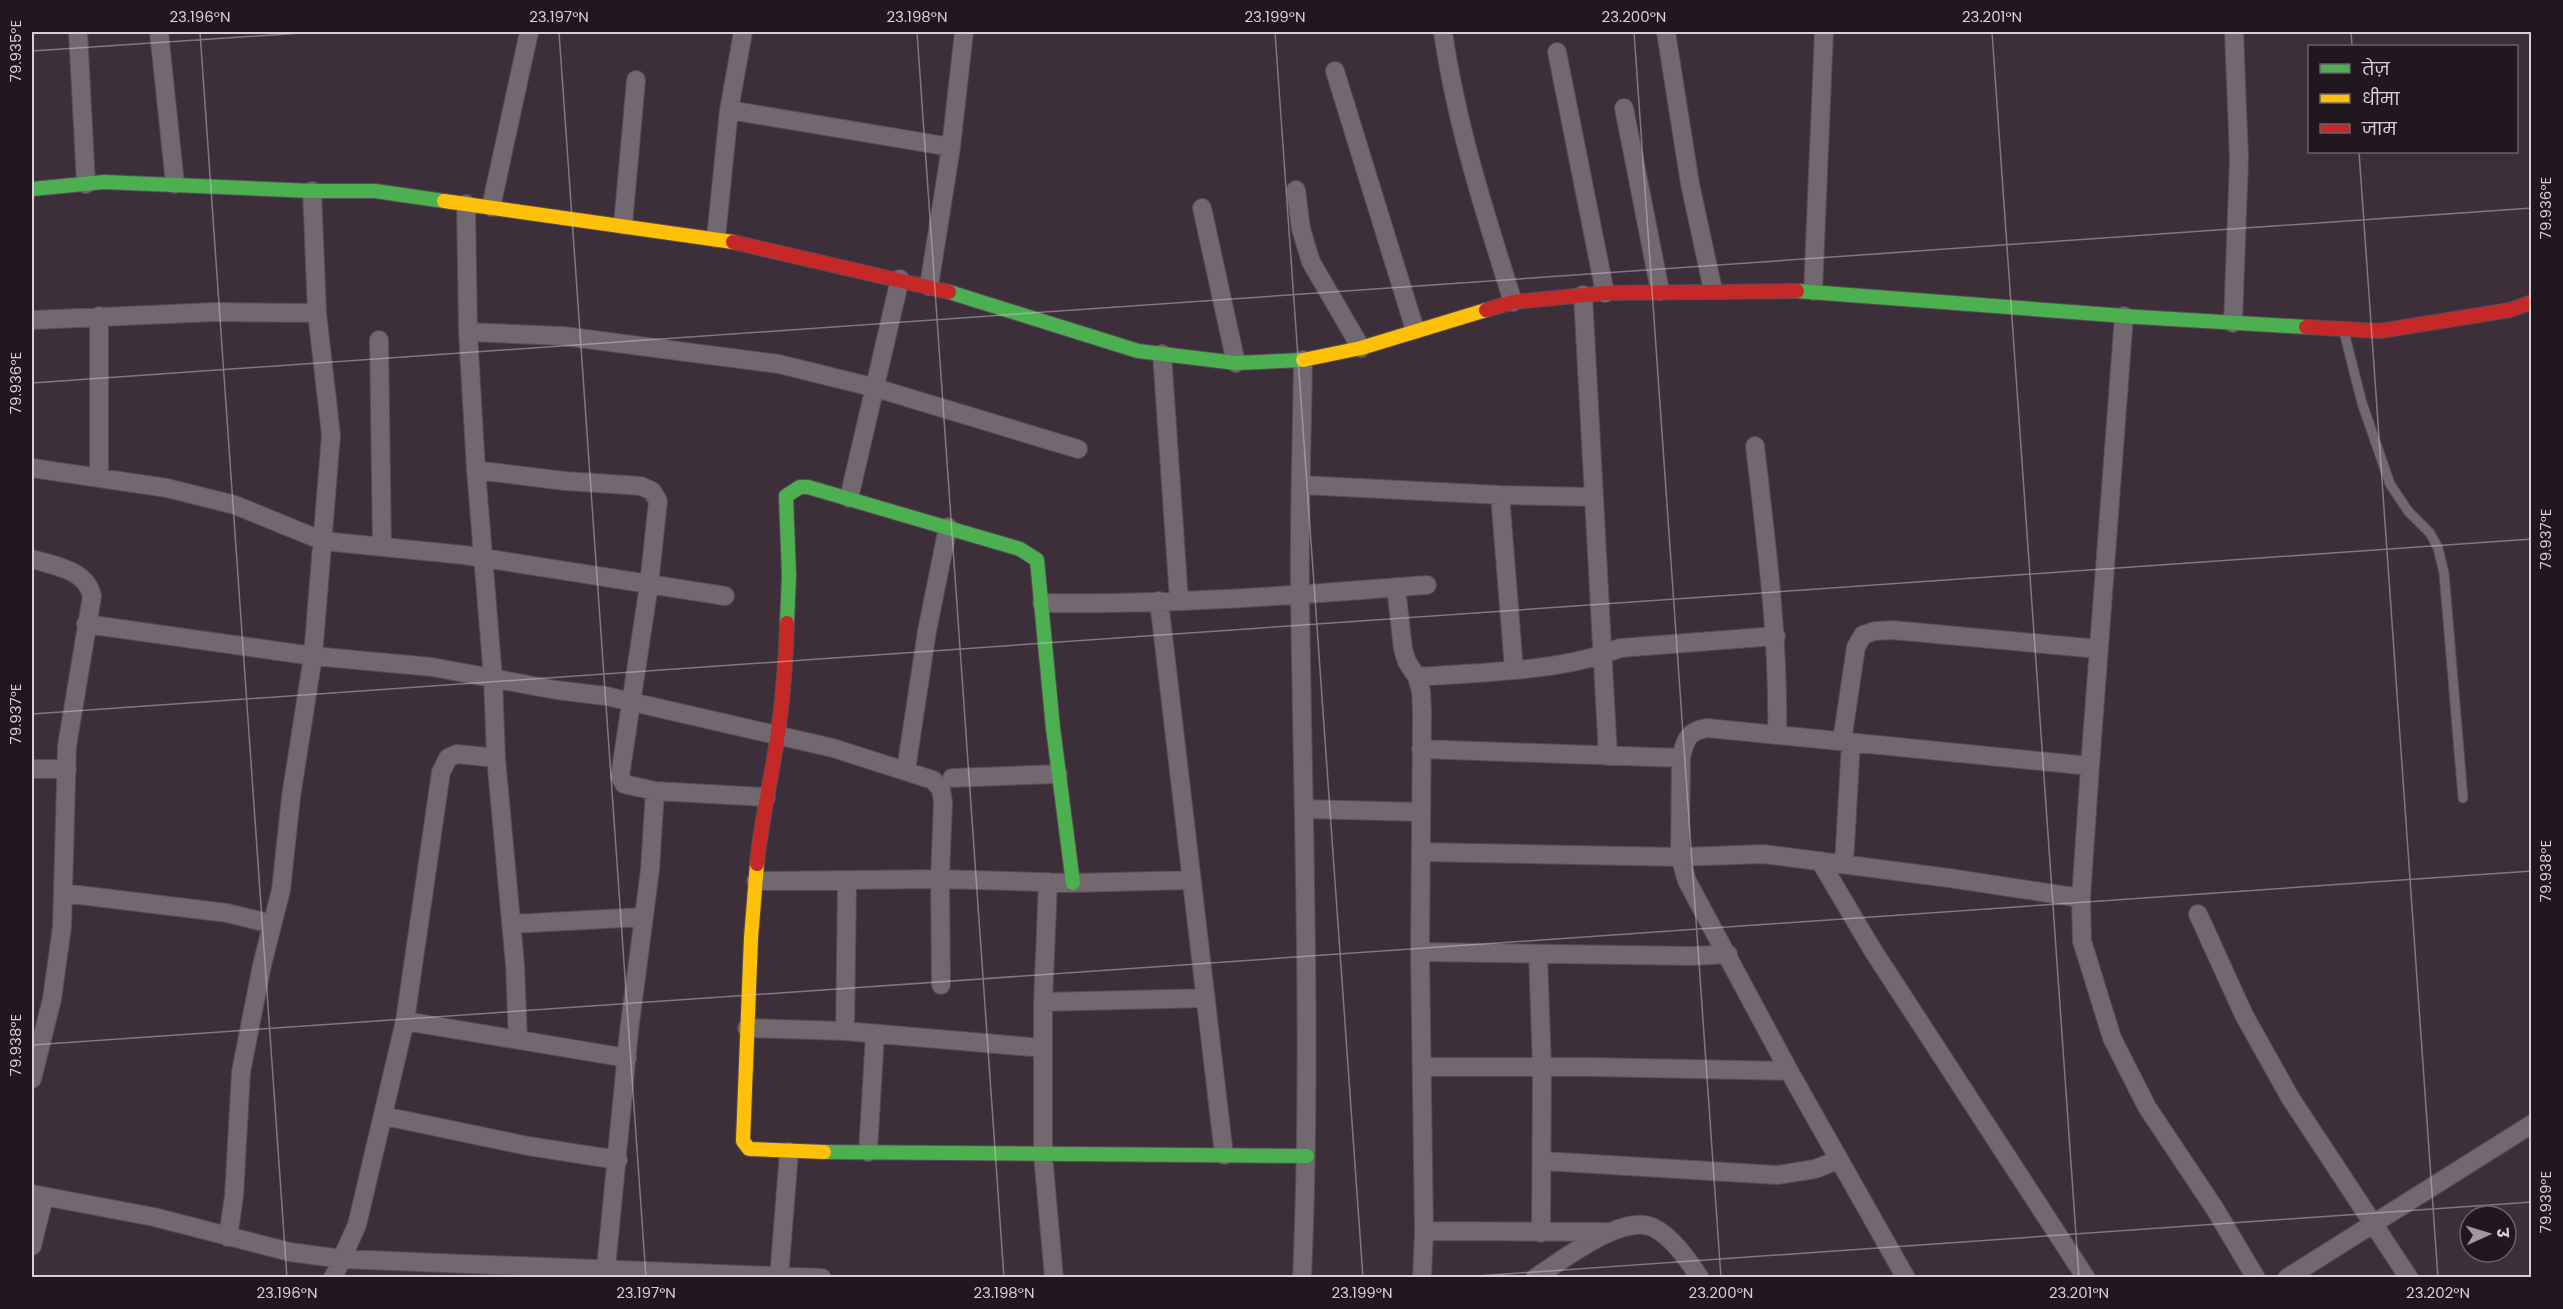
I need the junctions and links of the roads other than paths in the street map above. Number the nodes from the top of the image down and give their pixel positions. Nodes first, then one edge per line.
1 (78, 32) edge
2 (159, 32) edge
3 (529, 32) edge
4 (743, 32) edge
5 (1443, 32) edge
6 (1666, 32) edge
7 (1824, 32) edge
8 (2234, 32) edge
9 (958, 33) edge
10 (1557, 52) dead end
11 (1335, 71) dead end
12 (636, 80) dead end
13 (1624, 108) dead end
14 (729, 110) junction
15 (951, 147) junction
16 (86, 184) junction
17 (175, 184) junction
18 (32, 189) edge
19 (1296, 190) dead end
20 (312, 191) junction
21 (466, 204) junction
22 (491, 207) junction
23 (1202, 208) dead end
24 (623, 225) junction
25 (716, 238) junction
26 (900, 279) junction
27 (929, 286) junction
28 (1713, 290) junction
29 (1660, 291) junction
30 (1813, 291) junction
31 (1605, 293) junction
32 (1583, 295) junction
33 (1513, 302) junction
34 (2532, 302) edge
35 (317, 313) junction
36 (99, 316) junction
37 (2124, 316) junction
38 (32, 320) edge
39 (2233, 322) junction
40 (2343, 329) junction
41 (1415, 330) junction
42 (468, 332) junction
43 (380, 340) dead end
44 (1361, 348) junction
45 (1162, 354) junction
46 (1303, 360) junction
47 (1236, 363) junction
48 (876, 388) junction
49 (1755, 446) dead end
50 (1078, 449) dead end
51 (32, 468) edge
52 (476, 470) junction
53 (99, 478) junction
54 (1301, 485) junction
55 (1500, 495) junction
56 (1593, 497) junction
57 (849, 498) junction
58 (948, 527) junction
59 (322, 541) junction
60 (382, 546) junction
61 (32, 559) edge
62 (482, 559) junction
63 (649, 585) junction
64 (1427, 585) dead end
65 (1396, 587) junction
66 (1300, 594) junction
67 (725, 596) dead end
68 (1179, 600) junction
69 (1159, 601) junction
70 (1042, 603) junction
71 (86, 624) junction
72 (1776, 636) junction
73 (2099, 649) junction
74 (313, 656) junction
75 (1602, 656) junction
76 (1514, 669) junction
77 (1417, 677) junction
78 (493, 678) junction
79 (630, 703) junction
80 (778, 734) junction
81 (1777, 735) junction
82 (1847, 742) junction
83 (1421, 749) junction
84 (1608, 756) junction
85 (496, 758) junction
86 (1681, 758) junction
87 (2090, 766) junction
88 (32, 769) edge
89 (67, 769) junction
90 (906, 770) junction
91 (1058, 774) junction
92 (952, 778) dead end
93 (656, 791) junction
94 (766, 797) junction
95 (2463, 798) dead end
96 (1304, 809) junction
97 (1421, 812) junction
98 (1421, 852) junction
99 (1680, 856) junction
100 (1820, 861) junction
101 (1844, 864) junction
102 (940, 879) junction
103 (1192, 880) junction
104 (756, 881) junction
105 (847, 882) junction
106 (1048, 882) junction
107 (1073, 883) junction
108 (63, 893) junction
109 (2081, 898) junction
110 (2198, 914) dead end
111 (643, 917) junction
112 (272, 924) junction
113 (511, 924) junction
114 (1420, 952) junction
115 (1538, 954) junction
116 (1728, 954) junction
117 (941, 985) dead end
118 (1206, 998) junction
119 (1043, 1002) junction
120 (405, 1021) junction
121 (747, 1028) junction
122 (845, 1031) junction
123 (875, 1034) junction
124 (518, 1041) junction
125 (1043, 1048) junction
126 (627, 1058) junction
127 (1423, 1067) junction
128 (1542, 1067) junction
129 (1789, 1071) junction
130 (32, 1079) edge
131 (384, 1116) junction
132 (2532, 1124) edge
133 (789, 1152) junction
134 (868, 1152) junction
135 (1043, 1155) junction
136 (1224, 1155) junction
137 (1307, 1156) junction
138 (618, 1160) junction
139 (1838, 1160) junction
140 (1543, 1161) junction
141 (38, 1196) edge
142 (2374, 1223) junction
143 (1425, 1231) junction
144 (1610, 1232) junction
145 (1541, 1233) junction
146 (228, 1237) junction
147 (32, 1246) edge
148 (342, 1259) junction
149 (606, 1268) junction
150 (779, 1277) edge
151 (333, 1278) edge
152 (822, 1278) edge
153 (1054, 1278) edge
154 (1302, 1278) edge
155 (1422, 1278) edge
156 (1535, 1278) edge
157 (1700, 1278) edge
158 (1906, 1278) edge
159 (2086, 1278) edge
160 (2256, 1278) edge
161 (2287, 1278) edge
162 (2409, 1278) edge

1 - 16 street
2 - 17 street
3 - 22 street
4 - 14 street
5 - 33 street
6 - 28 street
7 - 30 street
8 - 39 street
9 - 15 street
10 - 31 street
11 - 41 street
12 - 24 street
13 - 29 street
14 - 15 street
14 - 25 street
15 - 27 street
16 - 17 main road
16 - 18 main road
17 - 20 main road
19 - 44 street
20 - 21 main road
20 - 35 street
21 - 22 main road
21 - 42 street
22 - 24 main road
23 - 47 street
24 - 25 main road
25 - 26 main road
26 - 27 main road
26 - 48 street
27 - 45 main road
28 - 29 main road
28 - 30 main road
29 - 31 main road
30 - 37 main road
31 - 32 main road
32 - 33 main road
32 - 56 street
33 - 41 main road
34 - 40 main road
35 - 36 street
35 - 59 street
36 - 38 street
36 - 53 street
37 - 39 main road
37 - 73 street
39 - 40 main road
40 - 95 lane
41 - 44 main road
42 - 48 street
42 - 52 street
43 - 60 street
44 - 46 main road
45 - 47 main road
45 - 68 street
46 - 47 main road
46 - 54 street
48 - 50 street
48 - 57 street
49 - 72 street
51 - 53 street
52 - 62 street
52 - 63 street
53 - 59 street
54 - 55 street
54 - 66 street
55 - 56 street
55 - 76 street
56 - 75 street
57 - 58 main road
57 - 80 main road
58 - 70 main road
58 - 90 street
59 - 60 street
59 - 74 street
60 - 62 street
61 - 71 street
62 - 63 street
62 - 78 street
63 - 67 street
63 - 79 street
64 - 65 street
65 - 66 street
65 - 77 street
66 - 68 street
66 - 96 street
68 - 69 street
69 - 70 street
69 - 103 street
70 - 91 main road
71 - 74 street
71 - 89 street
72 - 75 street
72 - 81 street
73 - 82 street
73 - 87 street
74 - 78 street
74 - 112 street
75 - 76 street
75 - 84 street
76 - 77 street
77 - 83 street
78 - 79 street
78 - 85 street
79 - 80 street
79 - 93 street
80 - 90 street
80 - 94 main road
81 - 82 street
81 - 86 street
82 - 87 street
82 - 101 street
83 - 84 street
83 - 97 street
84 - 86 street
85 - 113 street
85 - 120 street
86 - 99 street
87 - 109 street
88 - 89 street
89 - 108 street
90 - 102 street
91 - 92 street
91 - 107 main road
93 - 94 street
93 - 111 street
94 - 104 main road
96 - 97 street
96 - 137 street
97 - 98 street
98 - 99 street
98 - 114 street
99 - 100 street
99 - 116 street
100 - 101 street
100 - 159 street
101 - 109 street
102 - 105 street
102 - 106 street
102 - 117 street
103 - 107 street
103 - 118 street
104 - 105 street
104 - 121 main road
105 - 122 street
106 - 107 street
106 - 119 street
108 - 112 street
108 - 130 street
109 - 160 street
110 - 142 street
111 - 113 street
111 - 126 street
112 - 146 street
113 - 124 street
114 - 115 street
114 - 127 street
115 - 116 street
115 - 128 street
116 - 129 street
118 - 119 street
118 - 136 street
119 - 125 street
120 - 124 street
120 - 131 street
121 - 122 street
121 - 133 main road
122 - 123 street
123 - 125 street
123 - 134 street
124 - 126 street
125 - 135 street
126 - 138 street
127 - 128 street
127 - 143 street
128 - 129 street
128 - 140 street
129 - 139 street
131 - 138 street
131 - 148 street
132 - 142 street
133 - 134 main road
133 - 150 street
134 - 135 main road
135 - 136 main road
135 - 153 street
136 - 137 main road
137 - 154 street
138 - 149 street
139 - 140 street
139 - 158 street
140 - 145 street
141 - 146 street
141 - 147 street
142 - 161 street
142 - 162 street
143 - 145 street
143 - 155 street
144 - 145 street
144 - 156 street
144 - 157 street
146 - 148 street
148 - 149 street
148 - 151 street
149 - 150 street
150 - 152 street

